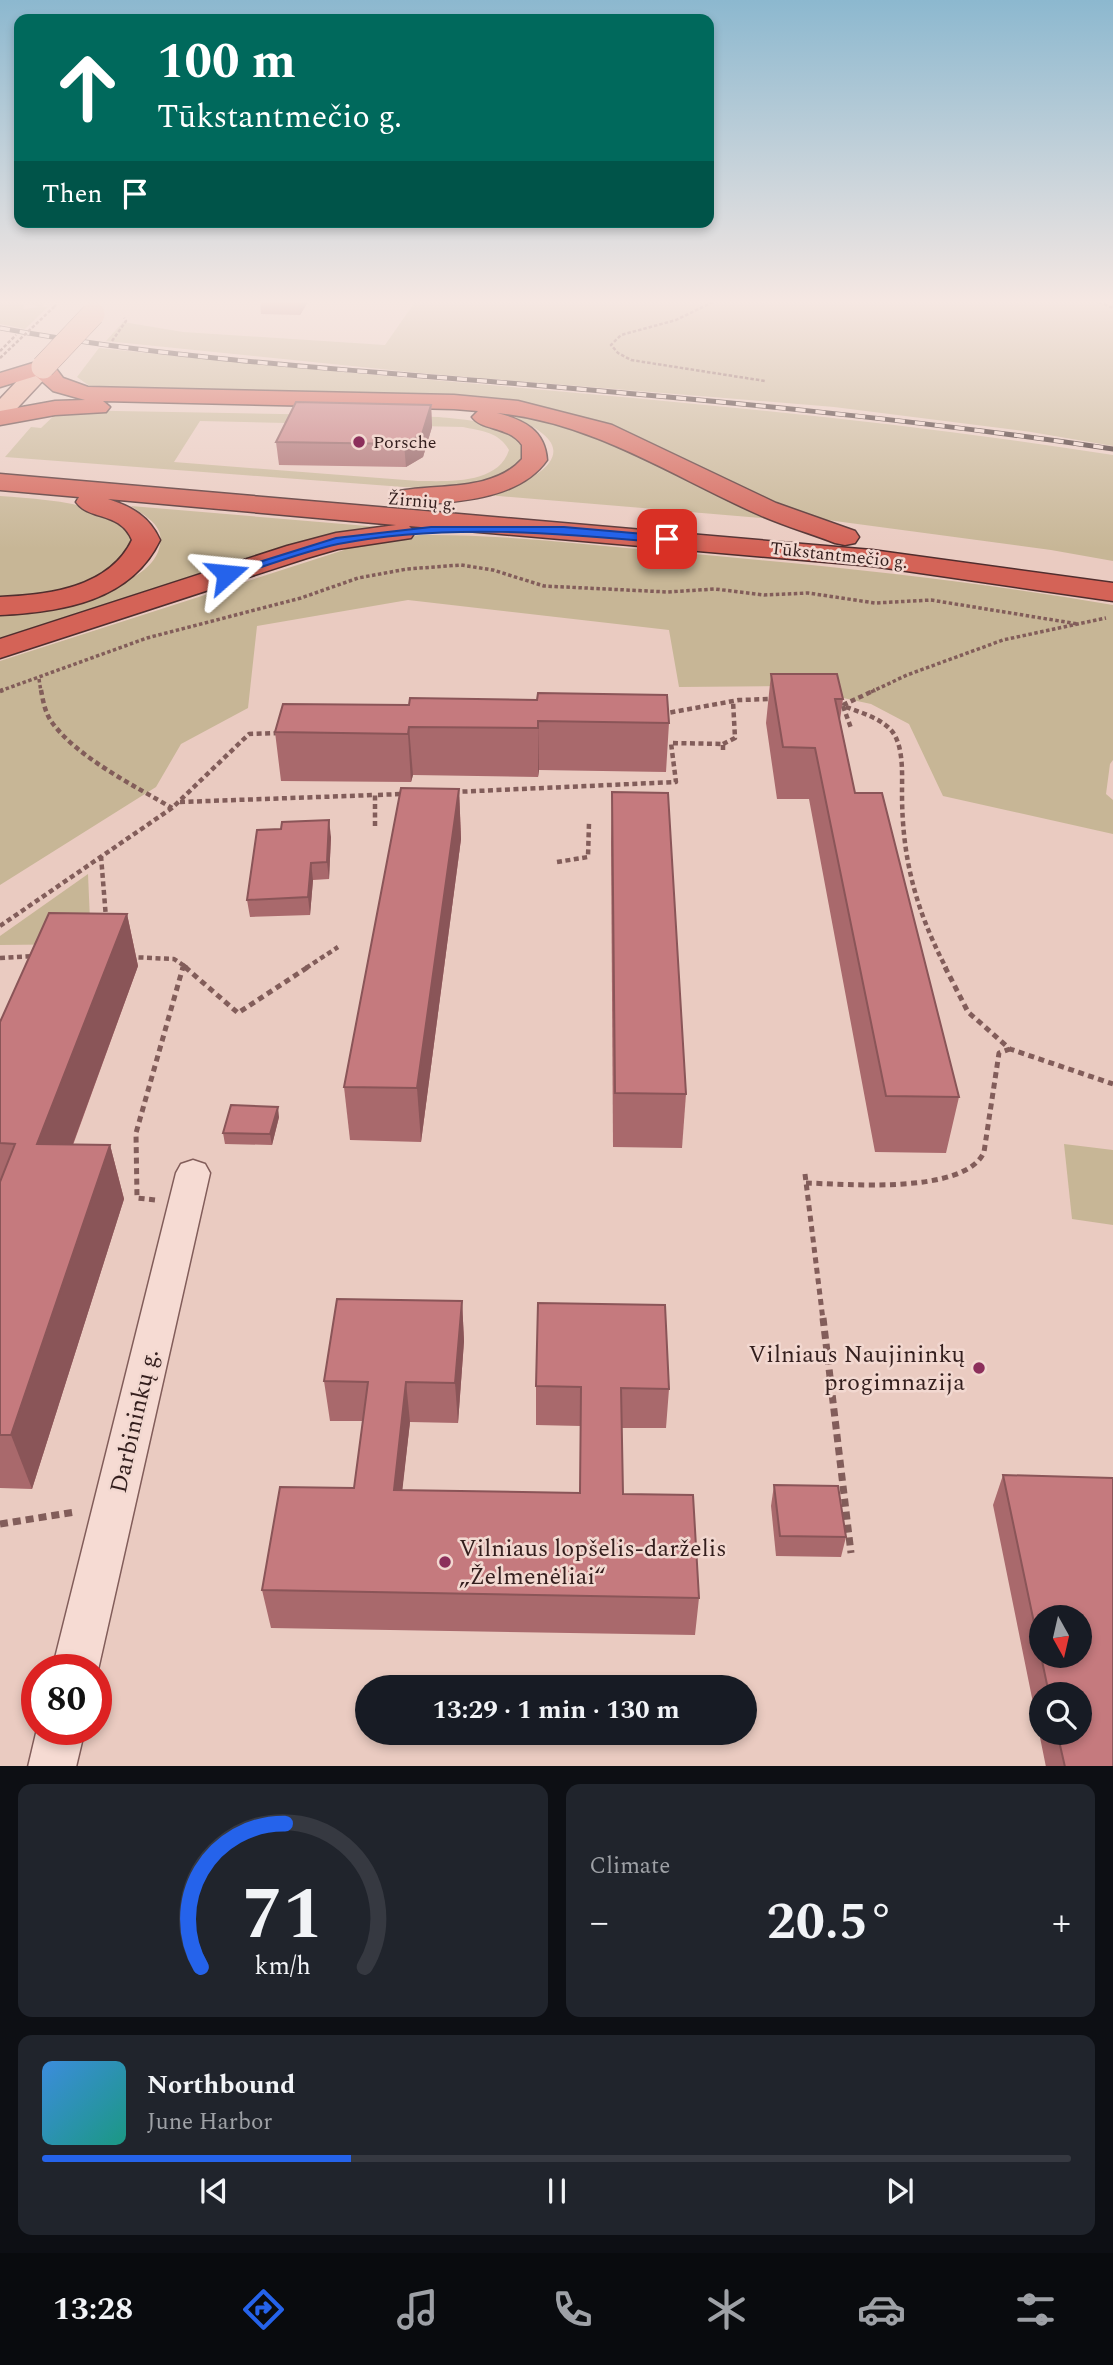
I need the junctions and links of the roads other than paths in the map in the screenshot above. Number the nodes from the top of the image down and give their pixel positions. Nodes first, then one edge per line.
1 (27, 384) edge
2 (57, 384) edge
3 (0, 415) edge
4 (0, 465) edge
5 (0, 482) edge
6 (37, 487) junction
7 (393, 499) junction
8 (564, 530) junction
9 (845, 537) junction
10 (1113, 574) edge
11 (1113, 592) edge
12 (0, 606) edge
13 (0, 649) edge
14 (190, 1188) road end
15 (79, 1654) edge
16 (57, 1745) edge
17 (52, 1766) edge

1 - 3 main road
2 - 9 highway
3 - 7 highway
4 - 7 highway, Žirnių g.
5 - 6 highway, Žirnių g.
6 - 8 highway, Žirnių g.
6 - 12 highway
7 - 9 highway, Žirnių g.
8 - 11 highway, Tūkstantmečio g.
8 - 13 highway
9 - 10 highway, Tūkstantmečio g.
14 - 15 street, Darbininkų g.
16 - 17 street

